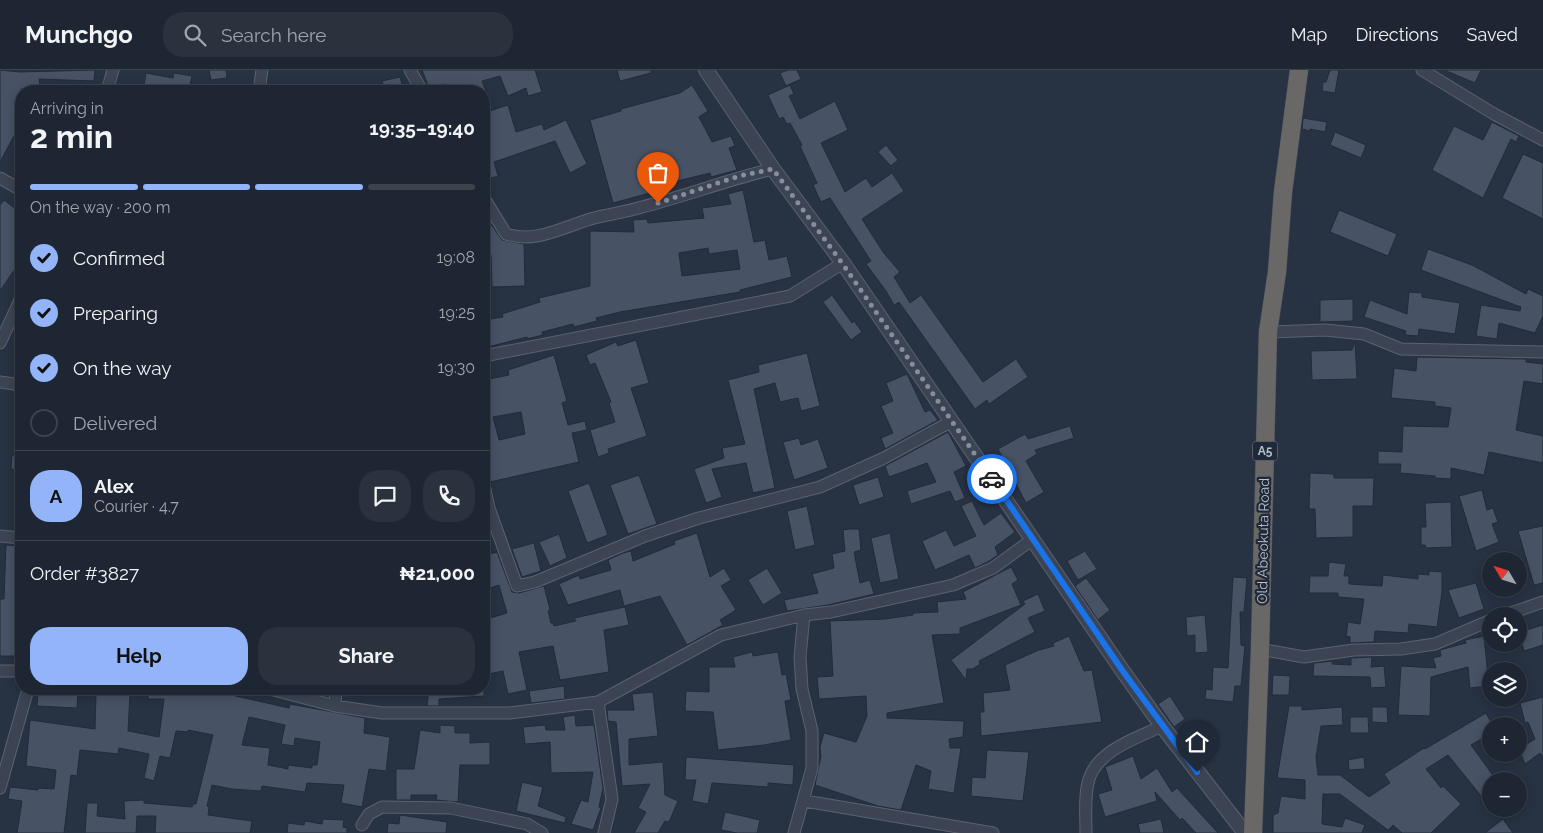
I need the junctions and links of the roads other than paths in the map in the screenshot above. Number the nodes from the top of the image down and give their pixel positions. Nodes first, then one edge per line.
1 (113, 70) edge
2 (262, 70) edge
3 (410, 70) edge
4 (706, 70) edge
5 (1299, 70) edge
6 (1422, 70) edge
7 (109, 85) edge
8 (260, 85) edge
9 (419, 85) edge
10 (1543, 140) edge
11 (773, 169) junction
12 (0, 178) edge
13 (15, 187) edge
14 (490, 208) edge
15 (842, 263) junction
16 (15, 311) edge
17 (1268, 332) junction
18 (0, 343) edge
19 (1543, 352) edge
20 (490, 355) edge
21 (0, 382) edge
22 (15, 384) edge
23 (952, 421) junction
24 (490, 509) edge
25 (0, 536) edge
26 (15, 537) edge
27 (1033, 539) junction
28 (1543, 602) edge
29 (1527, 607) edge
30 (804, 614) junction
31 (1482, 624) edge
32 (1260, 649) junction
33 (0, 671) edge
34 (15, 671) edge
35 (26, 695) edge
36 (293, 695) edge
37 (336, 695) edge
38 (598, 702) junction
39 (335, 706) junction
40 (1162, 726) junction
41 (0, 788) edge
42 (804, 801) junction
43 (362, 825) dead end
44 (542, 833) edge
45 (604, 833) edge
46 (794, 833) edge
47 (993, 833) edge
48 (1086, 833) edge
49 (1245, 833) edge
50 (1252, 833) edge

1 - 7 street
2 - 8 street
3 - 9 street
4 - 11 street
5 - 17 highway, Old Abeokuta Road / A5
6 - 10 street
11 - 14 street
11 - 15 street
12 - 13 street
15 - 20 street
15 - 23 street
16 - 18 street
17 - 19 street
17 - 32 highway, Old Abeokuta Road / A5
21 - 22 street
23 - 24 street
23 - 27 street
25 - 26 street
27 - 30 street
27 - 40 street
28 - 29 street
30 - 38 street
30 - 42 street
31 - 32 street
32 - 50 highway, Old Abeokuta Road / A5
33 - 34 street
35 - 41 street
36 - 39 street
37 - 39 street
38 - 39 street
38 - 45 street
40 - 48 street
40 - 49 street
42 - 46 street
42 - 47 street
43 - 44 street

